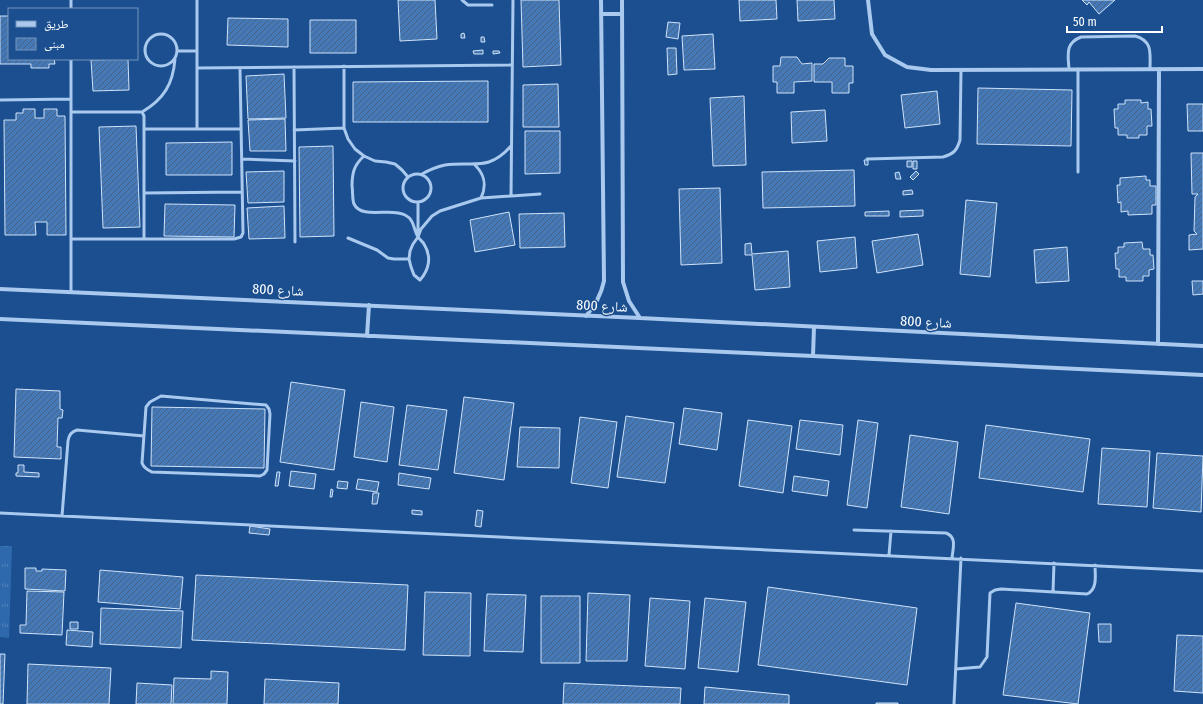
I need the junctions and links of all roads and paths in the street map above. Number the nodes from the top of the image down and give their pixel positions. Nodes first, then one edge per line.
1 (197, 0) edge
2 (462, 0) edge
3 (513, 0) edge
4 (601, 0) edge
5 (622, 0) edge
6 (868, 0) edge
7 (492, 5) dead end
8 (601, 14) junction
9 (622, 14) junction
10 (176, 51) junction
11 (197, 51) junction
12 (175, 57) junction
13 (71, 60) edge
14 (512, 65) junction
15 (344, 66) junction
16 (294, 67) junction
17 (197, 68) junction
18 (240, 68) junction
19 (1068, 69) junction
20 (1078, 69) junction
21 (1150, 69) junction
22 (1160, 69) junction
23 (1203, 69) edge
24 (961, 70) junction
25 (72, 99) junction
26 (0, 100) edge
27 (72, 112) junction
28 (142, 112) junction
29 (344, 128) junction
30 (144, 129) junction
31 (197, 129) junction
32 (241, 129) junction
33 (294, 130) junction
34 (511, 146) junction
35 (364, 156) junction
36 (242, 159) junction
37 (867, 159) dead end
38 (295, 161) junction
39 (475, 165) junction
40 (1078, 172) dead end
41 (422, 174) junction
42 (408, 177) junction
43 (242, 192) junction
44 (144, 193) junction
45 (540, 194) dead end
46 (511, 196) junction
47 (481, 198) junction
48 (418, 202) junction
49 (418, 237) junction
50 (348, 238) dead end
51 (71, 239) junction
52 (144, 239) junction
53 (295, 242) dead end
54 (409, 259) junction
55 (0, 289) edge
56 (71, 292) junction
57 (369, 305) junction
58 (586, 316) junction
59 (640, 318) junction
60 (0, 319) edge
61 (814, 327) junction
62 (367, 336) junction
63 (1158, 344) junction
64 (1203, 346) edge
65 (813, 356) junction
66 (1203, 375) edge
67 (144, 436) junction
68 (0, 513) edge
69 (62, 516) junction
70 (854, 530) dead end
71 (890, 531) junction
72 (889, 555) junction
73 (952, 558) junction
74 (961, 558) junction
75 (1054, 563) junction
76 (1095, 565) junction
77 (1203, 571) edge
78 (1053, 592) junction
79 (956, 668) junction
80 (954, 704) edge

1 - 11 lane
2 - 7 lane
3 - 14 lane
4 - 8 street
5 - 9 street
6 - 24 street
8 - 9 street
8 - 58 street
9 - 59 street
10 - 11 lane
10 - 12 lane
10 - 12 lane
11 - 17 lane
12 - 28 lane
13 - 25 lane
14 - 15 lane
14 - 34 lane
15 - 16 lane
15 - 29 lane
16 - 18 lane
16 - 33 lane
17 - 18 lane
17 - 31 lane
18 - 32 lane
19 - 20 street
19 - 21 lane
19 - 24 street
20 - 21 street
20 - 40 lane
21 - 22 street
22 - 23 street
22 - 63 street
24 - 37 lane
25 - 26 lane
25 - 27 lane
27 - 28 lane
27 - 51 lane
28 - 30 lane
29 - 33 lane
29 - 35 lane
30 - 31 lane
30 - 44 lane
31 - 32 lane
32 - 36 lane
33 - 38 lane
34 - 39 lane
34 - 46 lane
35 - 42 lane
35 - 49 lane
36 - 38 lane
36 - 43 lane
38 - 53 lane
39 - 41 lane
39 - 47 lane
41 - 42 lane
41 - 48 lane
42 - 48 lane
43 - 44 lane
43 - 52 lane
44 - 52 lane
45 - 46 lane
46 - 47 lane
47 - 49 lane
48 - 49 lane
49 - 54 lane
49 - 54 lane
50 - 54 lane
51 - 52 lane
51 - 56 lane
55 - 56 street, شارع 800
56 - 57 street, شارع 800
57 - 58 street, شارع 800
57 - 62 street
58 - 59 street, شارع 800
59 - 61 street, شارع 800
60 - 62 street
61 - 63 street, شارع 800
61 - 65 street
62 - 65 street
63 - 64 street, شارع 800
65 - 66 street
67 - 67 lane
67 - 69 lane
68 - 69 lane
69 - 72 lane
70 - 71 lane
71 - 72 lane
71 - 73 lane
72 - 73 lane
73 - 74 lane
74 - 75 lane
74 - 79 lane
75 - 76 lane
75 - 78 lane
76 - 77 lane
76 - 78 lane
78 - 79 lane
79 - 80 lane

